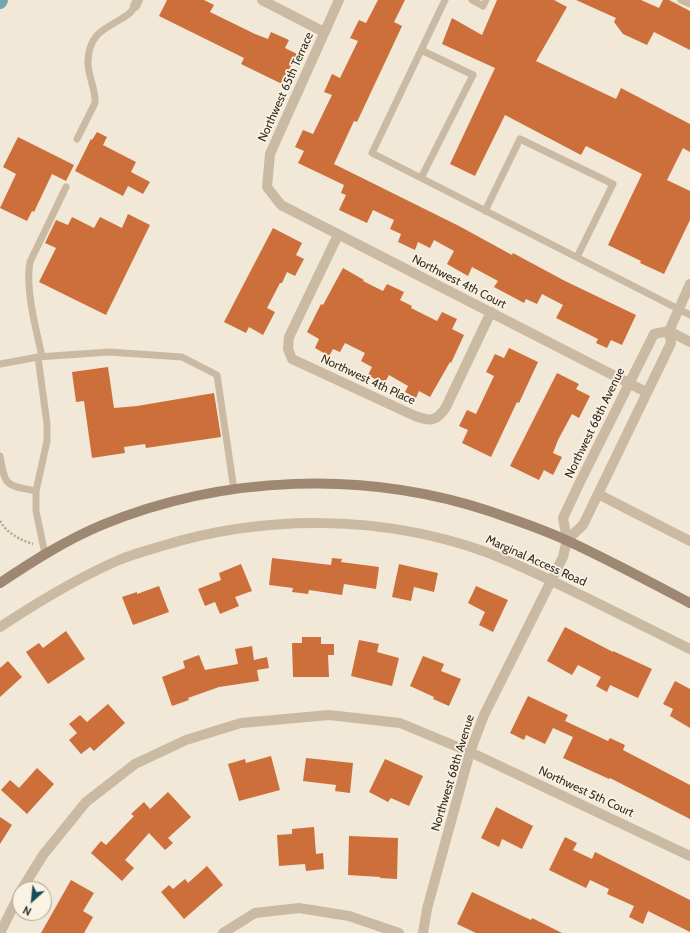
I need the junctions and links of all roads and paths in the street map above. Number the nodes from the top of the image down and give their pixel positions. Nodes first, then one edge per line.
1 (262, 0) edge
2 (339, 0) edge
3 (444, 0) edge
4 (472, 0) edge
5 (486, 0) edge
6 (681, 0) edge
7 (137, 3) edge
8 (690, 4) edge
9 (324, 32) junction
10 (421, 50) junction
11 (77, 139) dead end
12 (422, 178) junction
13 (66, 187) dead end
14 (267, 187) joint
15 (485, 210) junction
16 (338, 235) junction
17 (577, 258) junction
18 (690, 284) edge
19 (678, 309) junction
20 (491, 312) junction
21 (690, 315) edge
22 (669, 331) junction
23 (690, 342) edge
24 (40, 357) junction
25 (0, 364) edge
26 (629, 384) junction
27 (646, 392) junction
28 (0, 456) edge
29 (234, 490) junction
30 (36, 491) junction
31 (598, 494) junction
32 (0, 521) edge
33 (567, 540) junction
34 (690, 541) edge
35 (34, 544) dead end
36 (45, 554) junction
37 (552, 581) junction
38 (0, 583) edge
39 (690, 603) edge
40 (0, 627) edge
41 (690, 649) edge
42 (470, 752) junction
43 (690, 856) edge
44 (27, 881) edge
45 (12, 909) edge
46 (0, 933) edge
47 (223, 933) edge
48 (399, 933) edge
49 (423, 933) edge

1 - 9 street
2 - 9 street, Northwest 65th Terrace
3 - 10 lane
4 - 5 lane
6 - 8 lane
7 - 11 lane
9 - 14 street, Northwest 65th Terrace
10 - 12 lane
10 - 12 lane
12 - 15 lane
13 - 24 lane
14 - 16 street, Northwest 4th Court
15 - 17 lane
15 - 17 lane
16 - 20 street, Northwest 4th Court
16 - 20 street, Northwest 4th Place
17 - 19 lane
18 - 19 street
19 - 21 lane
19 - 22 street
20 - 26 street, Northwest 4th Court
22 - 23 street
22 - 26 street, Northwest 68th Avenue
22 - 27 street
24 - 25 lane
24 - 29 lane
24 - 30 lane
26 - 27 street, Northwest 4th Court
26 - 33 street, Northwest 68th Avenue
27 - 31 street
28 - 30 lane
29 - 33 street
29 - 36 street
30 - 36 lane
31 - 33 street
31 - 34 street
32 - 35 path
33 - 37 street, Northwest 68th Avenue
33 - 39 street
36 - 38 street
37 - 40 street, Marginal Access Road
37 - 41 street, Marginal Access Road
37 - 42 street, Northwest 68th Avenue
42 - 43 street, Northwest 5th Court
42 - 44 street, Northwest 5th Court
42 - 49 street, Northwest 68th Avenue
45 - 46 street
47 - 48 street

